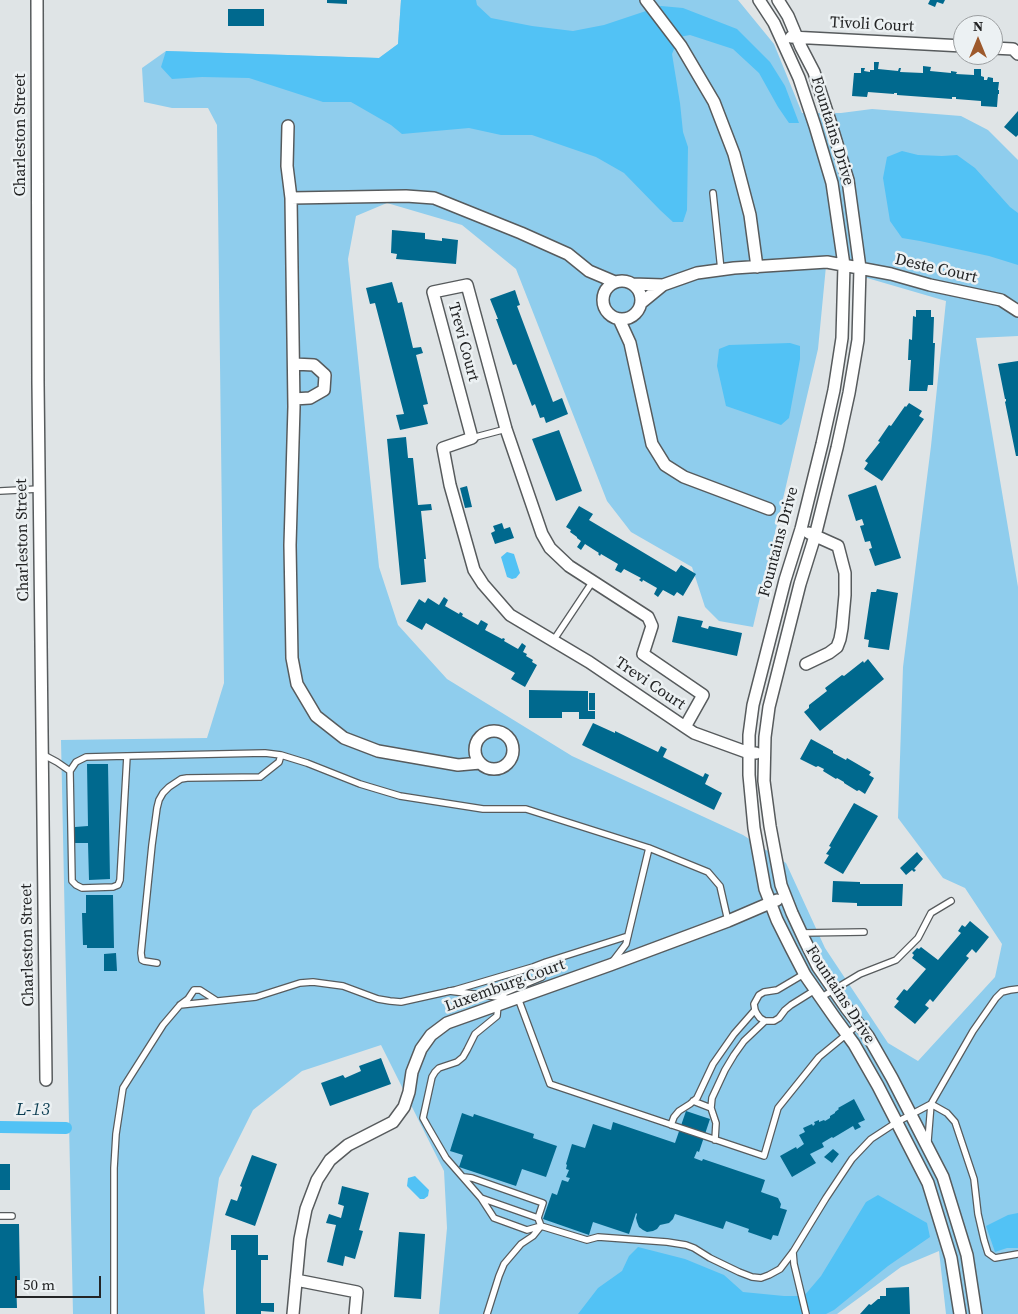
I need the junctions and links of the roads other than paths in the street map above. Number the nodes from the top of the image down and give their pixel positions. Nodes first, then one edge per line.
1 (37, 0) edge
2 (646, 0) edge
3 (759, 0) edge
4 (778, 0) edge
5 (779, 36) junction
6 (797, 37) junction
7 (953, 45) edge
8 (1003, 48) edge
9 (1016, 49) edge
10 (288, 126) dead end
11 (713, 193) dead end
12 (290, 198) junction
13 (844, 265) junction
14 (757, 267) junction
15 (860, 268) junction
16 (722, 270) junction
17 (589, 271) junction
18 (614, 282) junction
19 (632, 284) junction
20 (662, 285) junction
21 (602, 297) junction
22 (641, 302) junction
23 (1018, 311) edge
24 (632, 316) junction
25 (619, 319) junction
26 (630, 343) junction
27 (294, 364) junction
28 (294, 399) junction
29 (506, 429) junction
30 (472, 438) junction
31 (39, 489) junction
32 (0, 491) edge
33 (769, 509) dead end
34 (800, 529) junction
35 (815, 536) junction
36 (592, 581) junction
37 (553, 641) junction
38 (806, 664) dead end
39 (684, 727) junction
40 (749, 753) junction
41 (765, 753) junction
42 (42, 754) junction
43 (281, 755) junction
44 (127, 756) junction
45 (480, 763) dead end
46 (70, 771) junction
47 (649, 848) junction
48 (785, 897) junction
49 (951, 901) dead end
50 (771, 903) junction
51 (728, 921) junction
52 (864, 932) dead end
53 (801, 933) junction
54 (628, 936) junction
55 (546, 962) junction
56 (157, 963) dead end
57 (610, 965) junction
58 (804, 974) junction
59 (1018, 989) edge
60 (834, 990) junction
61 (448, 991) junction
62 (817, 994) junction
63 (518, 998) junction
64 (217, 1001) junction
65 (499, 1002) junction
66 (180, 1006) junction
67 (755, 1010) junction
68 (765, 1021) junction
69 (859, 1024) junction
70 (846, 1033) junction
71 (887, 1069) junction
72 (874, 1078) junction
73 (46, 1080) dead end
74 (694, 1101) junction
75 (931, 1104) junction
76 (712, 1108) junction
77 (910, 1114) junction
78 (897, 1122) junction
79 (671, 1125) junction
80 (715, 1140) junction
81 (927, 1147) junction
82 (464, 1177) junction
83 (481, 1198) junction
84 (0, 1216) edge
85 (12, 1216) dead end
86 (538, 1218) junction
87 (541, 1226) junction
88 (793, 1252) junction
89 (1018, 1254) edge
90 (296, 1280) junction
91 (114, 1314) edge
92 (293, 1314) edge
93 (355, 1314) edge
94 (487, 1314) edge
95 (806, 1314) edge
96 (960, 1314) edge
97 (976, 1314) edge

1 - 31 street, Charleston Street
2 - 14 street
3 - 5 street, Fountains Drive
4 - 6 street, Fountains Drive
5 - 6 street, Tivoli Court
5 - 13 street, Fountains Drive
6 - 7 street, Tivoli Court
6 - 15 street, Fountains Drive
8 - 9 street
10 - 12 street
11 - 16 lane
12 - 17 street
12 - 27 street
13 - 14 street, Deste Court
13 - 15 street, Deste Court
13 - 34 street, Fountains Drive
14 - 16 street, Deste Court
15 - 23 street, Deste Court
15 - 35 street, Fountains Drive
16 - 20 street, Deste Court
17 - 18 street
17 - 21 street
18 - 19 street
18 - 21 street
19 - 20 street
19 - 22 street
20 - 22 street
21 - 25 street
22 - 24 street
24 - 25 street
24 - 26 street
25 - 26 street
26 - 33 street
27 - 28 street
27 - 28 street
28 - 45 street
29 - 30 lane
29 - 30 street, Trevi Court
29 - 36 street, Trevi Court
30 - 37 street, Trevi Court
31 - 32 lane
31 - 42 street, Charleston Street
34 - 35 street
34 - 40 street, Fountains Drive
35 - 38 street
35 - 41 street, Fountains Drive
36 - 37 lane
36 - 39 street, Trevi Court
37 - 39 street, Trevi Court
39 - 40 street, Trevi Court
40 - 41 street, Trevi Court
40 - 50 street, Fountains Drive
41 - 48 street, Fountains Drive
42 - 46 lane
42 - 73 street, Charleston Street
43 - 44 lane
43 - 47 lane
43 - 56 lane
44 - 46 lane
44 - 46 lane
47 - 51 lane
47 - 54 lane
48 - 50 street, Luxemburg Court
48 - 53 street, Fountains Drive
49 - 60 lane
50 - 51 street, Luxemburg Court
50 - 58 street, Fountains Drive
51 - 57 street, Luxemburg Court
52 - 53 lane
53 - 60 street, Fountains Drive
54 - 55 lane
54 - 57 lane
55 - 61 lane
55 - 65 lane
57 - 63 street, Luxemburg Court
58 - 62 street, Fountains Drive
58 - 67 lane
59 - 75 lane
60 - 62 lane
60 - 69 street, Fountains Drive
61 - 64 lane
61 - 65 lane
62 - 68 lane
62 - 70 street, Fountains Drive
63 - 65 street, Luxemburg Court
63 - 79 lane
64 - 66 lane
64 - 66 lane
65 - 82 lane
65 - 90 street, Luxemburg Court
66 - 91 lane
67 - 68 lane
67 - 74 lane
68 - 76 lane
69 - 70 lane
69 - 71 street, Fountains Drive
70 - 72 street, Fountains Drive
70 - 80 lane
71 - 72 street
71 - 77 street, Fountains Drive
72 - 78 street, Fountains Drive
74 - 76 lane
74 - 79 lane
75 - 77 lane
75 - 81 lane
75 - 89 lane
76 - 80 lane
77 - 78 lane
77 - 81 street, Fountains Drive
78 - 88 lane
78 - 96 street, Fountains Drive
79 - 80 lane
81 - 97 street, Fountains Drive
82 - 83 lane
82 - 86 lane
83 - 86 lane
83 - 87 lane
84 - 85 lane
86 - 87 lane
87 - 88 lane
87 - 94 lane
88 - 95 lane
90 - 92 street, Luxemburg Court
90 - 93 street

